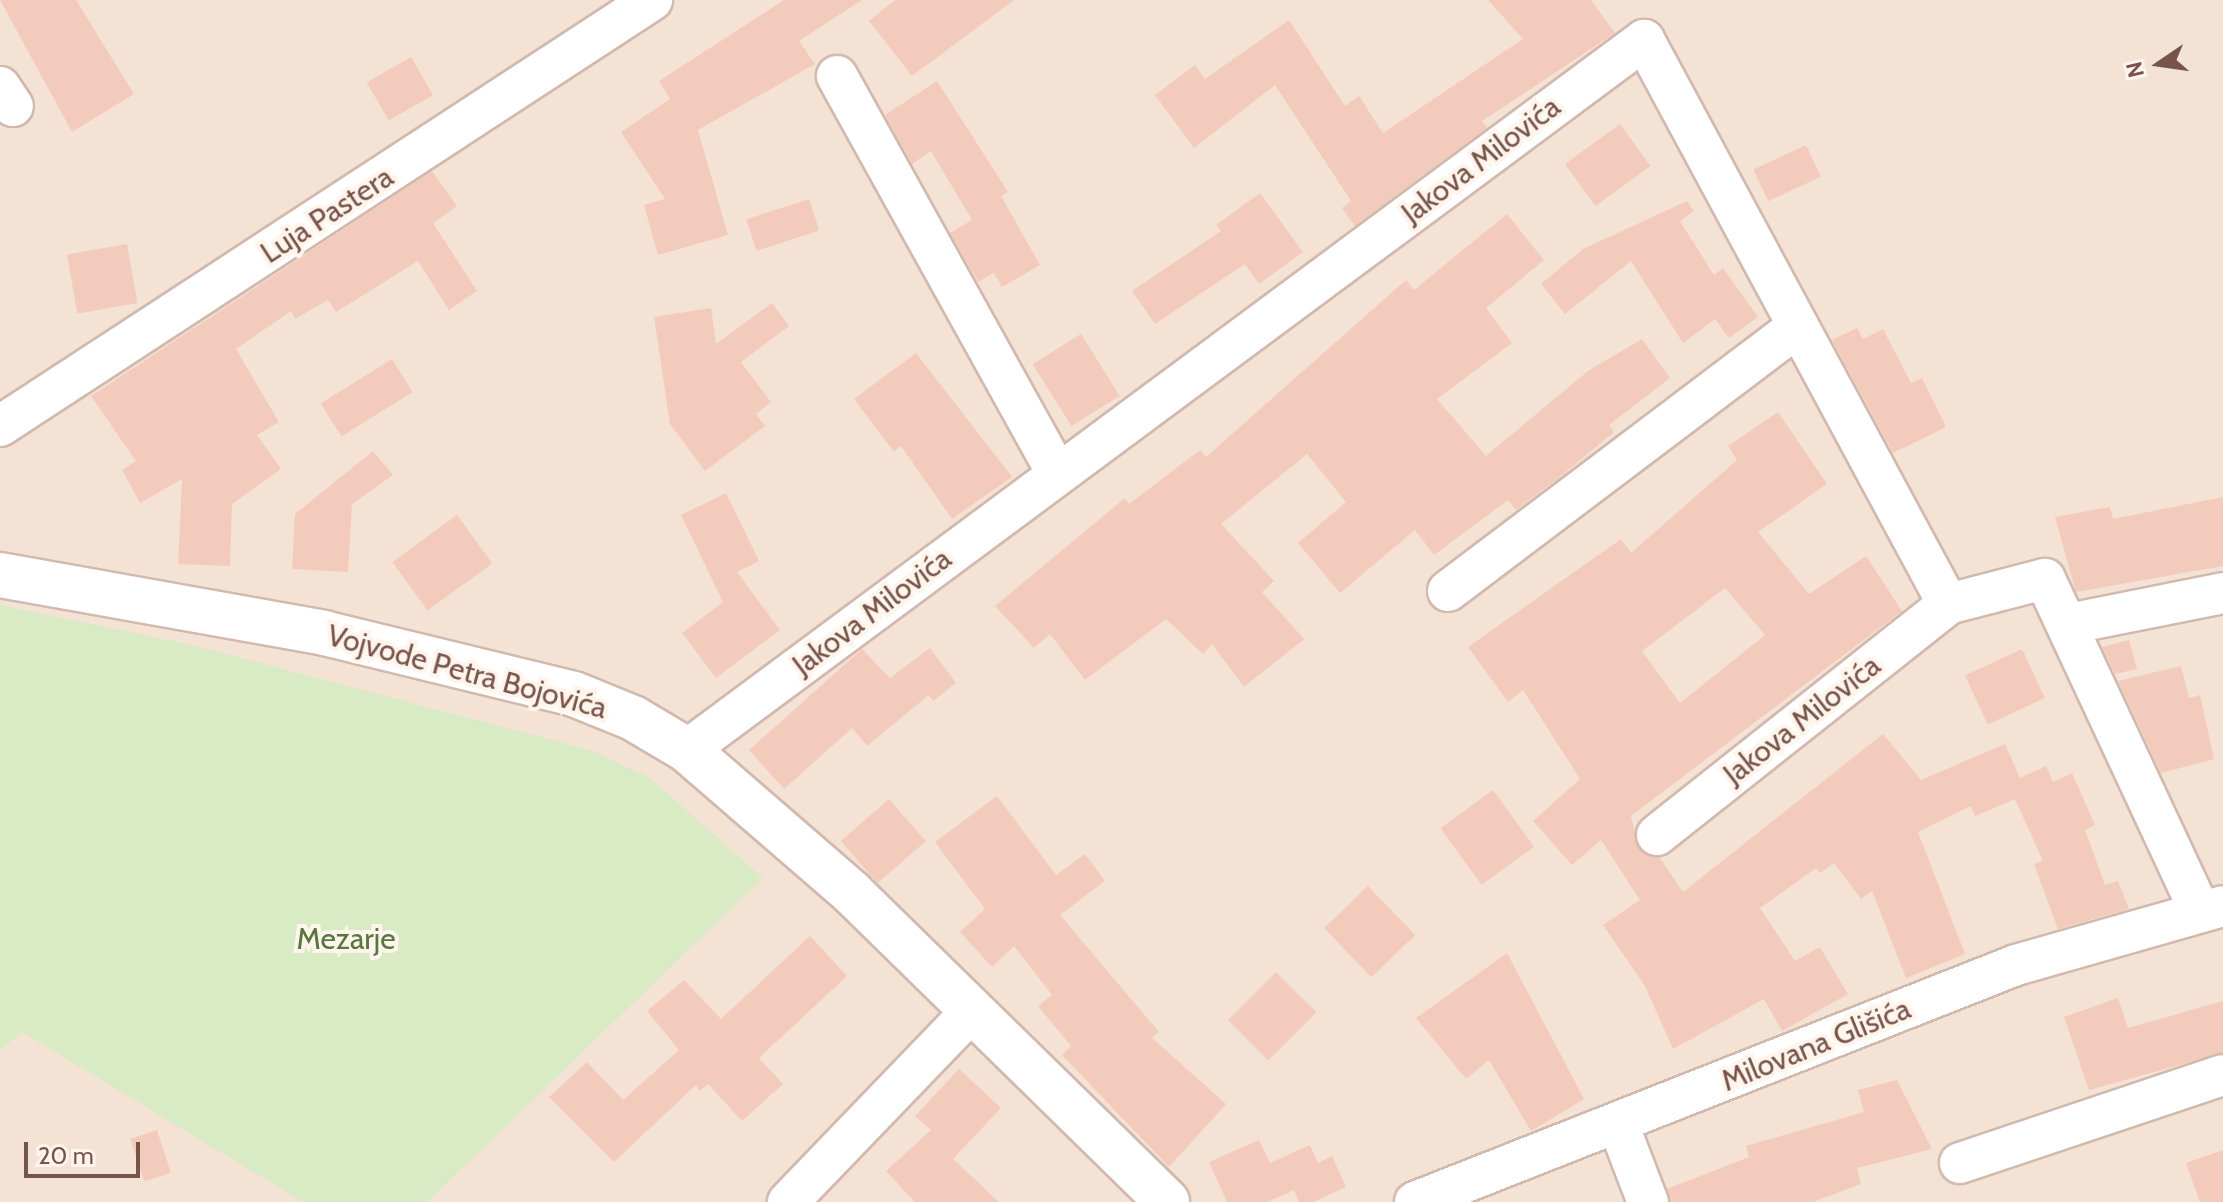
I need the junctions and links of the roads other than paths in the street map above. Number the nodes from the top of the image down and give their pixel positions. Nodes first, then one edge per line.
1 (632, 5) edge
2 (837, 76) dead end
3 (1798, 326) junction
4 (0, 426) edge
5 (1057, 473) junction
6 (0, 575) edge
7 (1448, 591) dead end
8 (2223, 593) edge
9 (1948, 604) junction
10 (2068, 624) junction
11 (687, 750) junction
12 (1657, 835) dead end
13 (2211, 908) edge
14 (971, 1012) junction
15 (2223, 1075) edge
16 (1618, 1124) junction
17 (1960, 1163) dead end
18 (788, 1202) edge
19 (1167, 1202) edge
20 (1415, 1202) edge
21 (1648, 1202) edge

1 - 4 street, Luja Pastera
2 - 5 street
3 - 5 street, Jakova Milovića
3 - 7 street
3 - 9 street, Jakova Milovića
5 - 11 street, Jakova Milovića
6 - 11 street, Vojvode Petra Bojovića
8 - 10 street
9 - 10 street, Jakova Milovića
9 - 12 street, Jakova Milovića
10 - 13 street, Jakova Milovića
11 - 14 street, Vojvode Petra Bojovića
13 - 16 street, Milovana Glišića
14 - 18 street
14 - 19 street, Vojvode Petra Bojovića
15 - 17 street
16 - 20 street, Milovana Glišića
16 - 21 street

